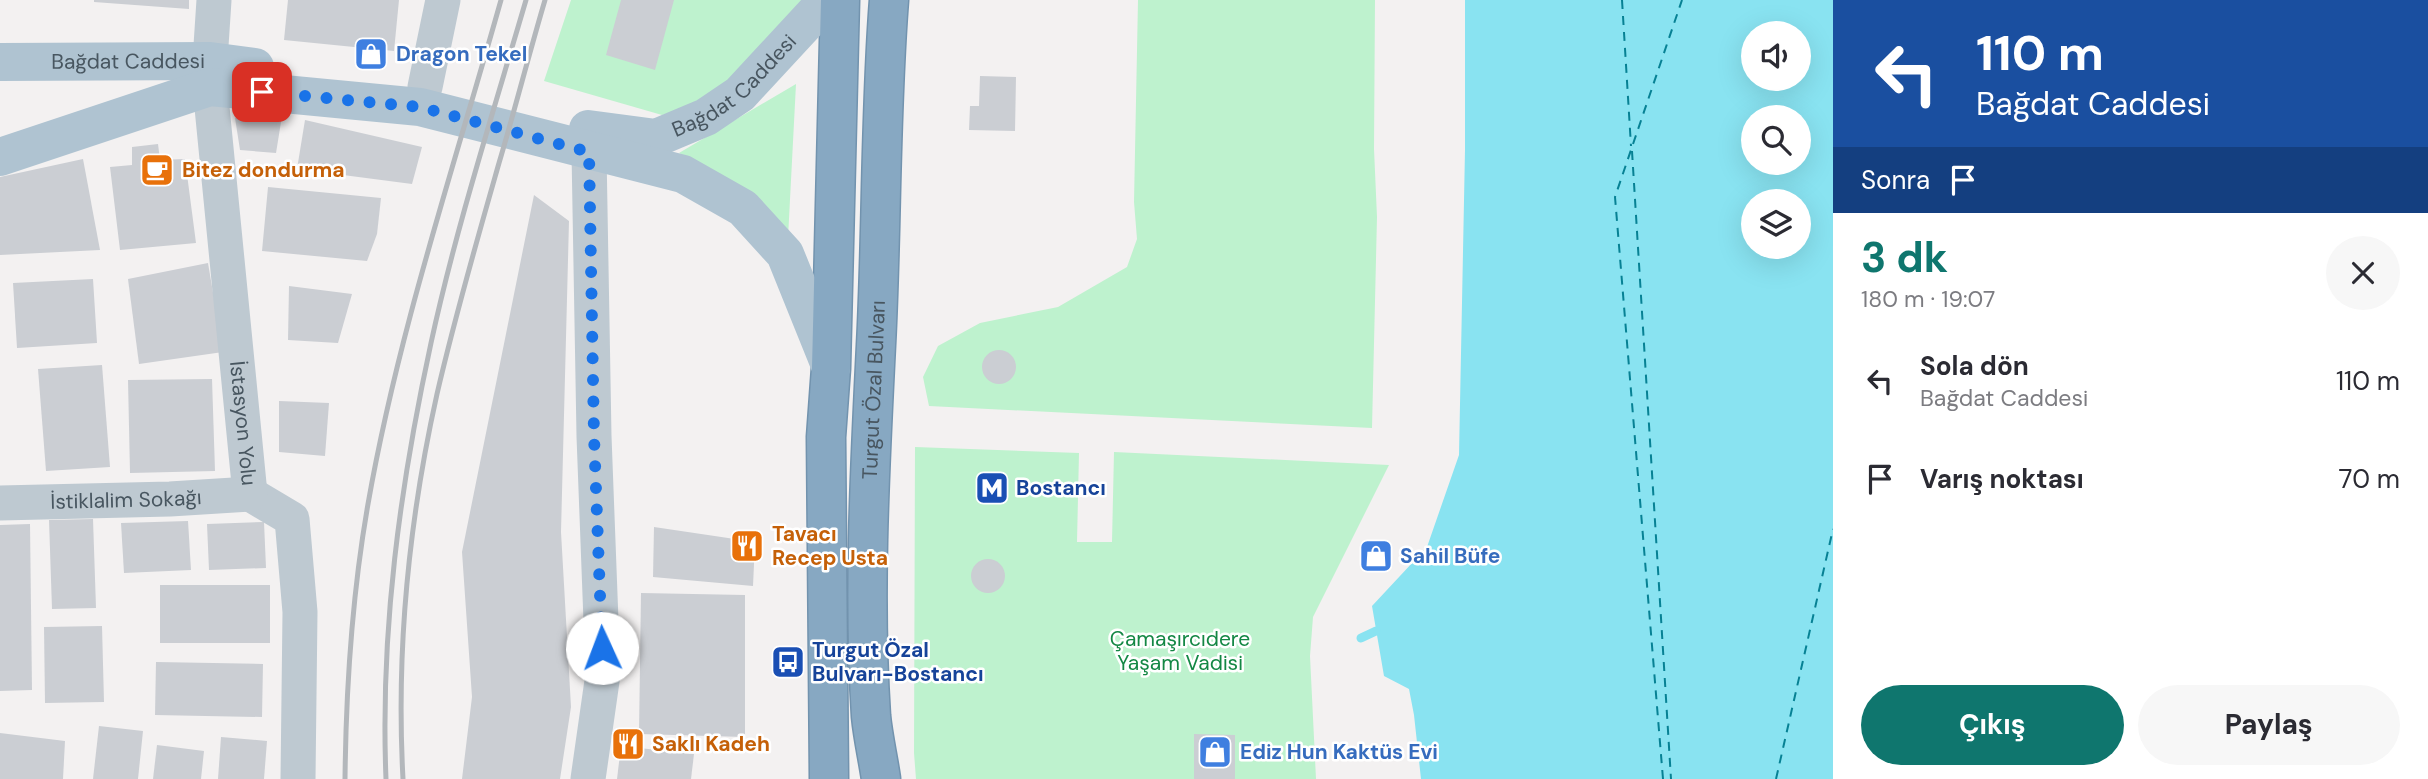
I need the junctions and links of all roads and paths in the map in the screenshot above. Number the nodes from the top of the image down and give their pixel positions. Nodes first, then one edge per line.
1 (214, 0) edge
2 (443, 0) edge
3 (827, 0) edge
4 (840, 0) edge
5 (889, 0) edge
6 (0, 62) edge
7 (210, 74) junction
8 (422, 97) junction
9 (589, 152) junction
10 (0, 157) edge
11 (831, 368) junction
12 (250, 494) junction
13 (0, 503) edge
14 (298, 779) edge
15 (588, 779) edge
16 (829, 779) edge
17 (881, 779) edge

1 - 7 street, İstasyon Yolu
2 - 8 street
3 - 8 main road, Bağdat Caddesi
4 - 11 highway, Turgut Özal Bulvarı
5 - 17 highway, Turgut Özal Bulvarı
6 - 7 main road, Bağdat Caddesi
7 - 8 main road, Bağdat Caddesi
7 - 10 main road
7 - 12 street, İstasyon Yolu
8 - 9 main road, Bağdat Caddesi
9 - 11 main road, Bağdat Caddesi
9 - 15 street
11 - 16 highway, Turgut Özal Bulvarı
12 - 13 street, İstiklalim Sokağı
12 - 14 street, İstasyon Yolu

